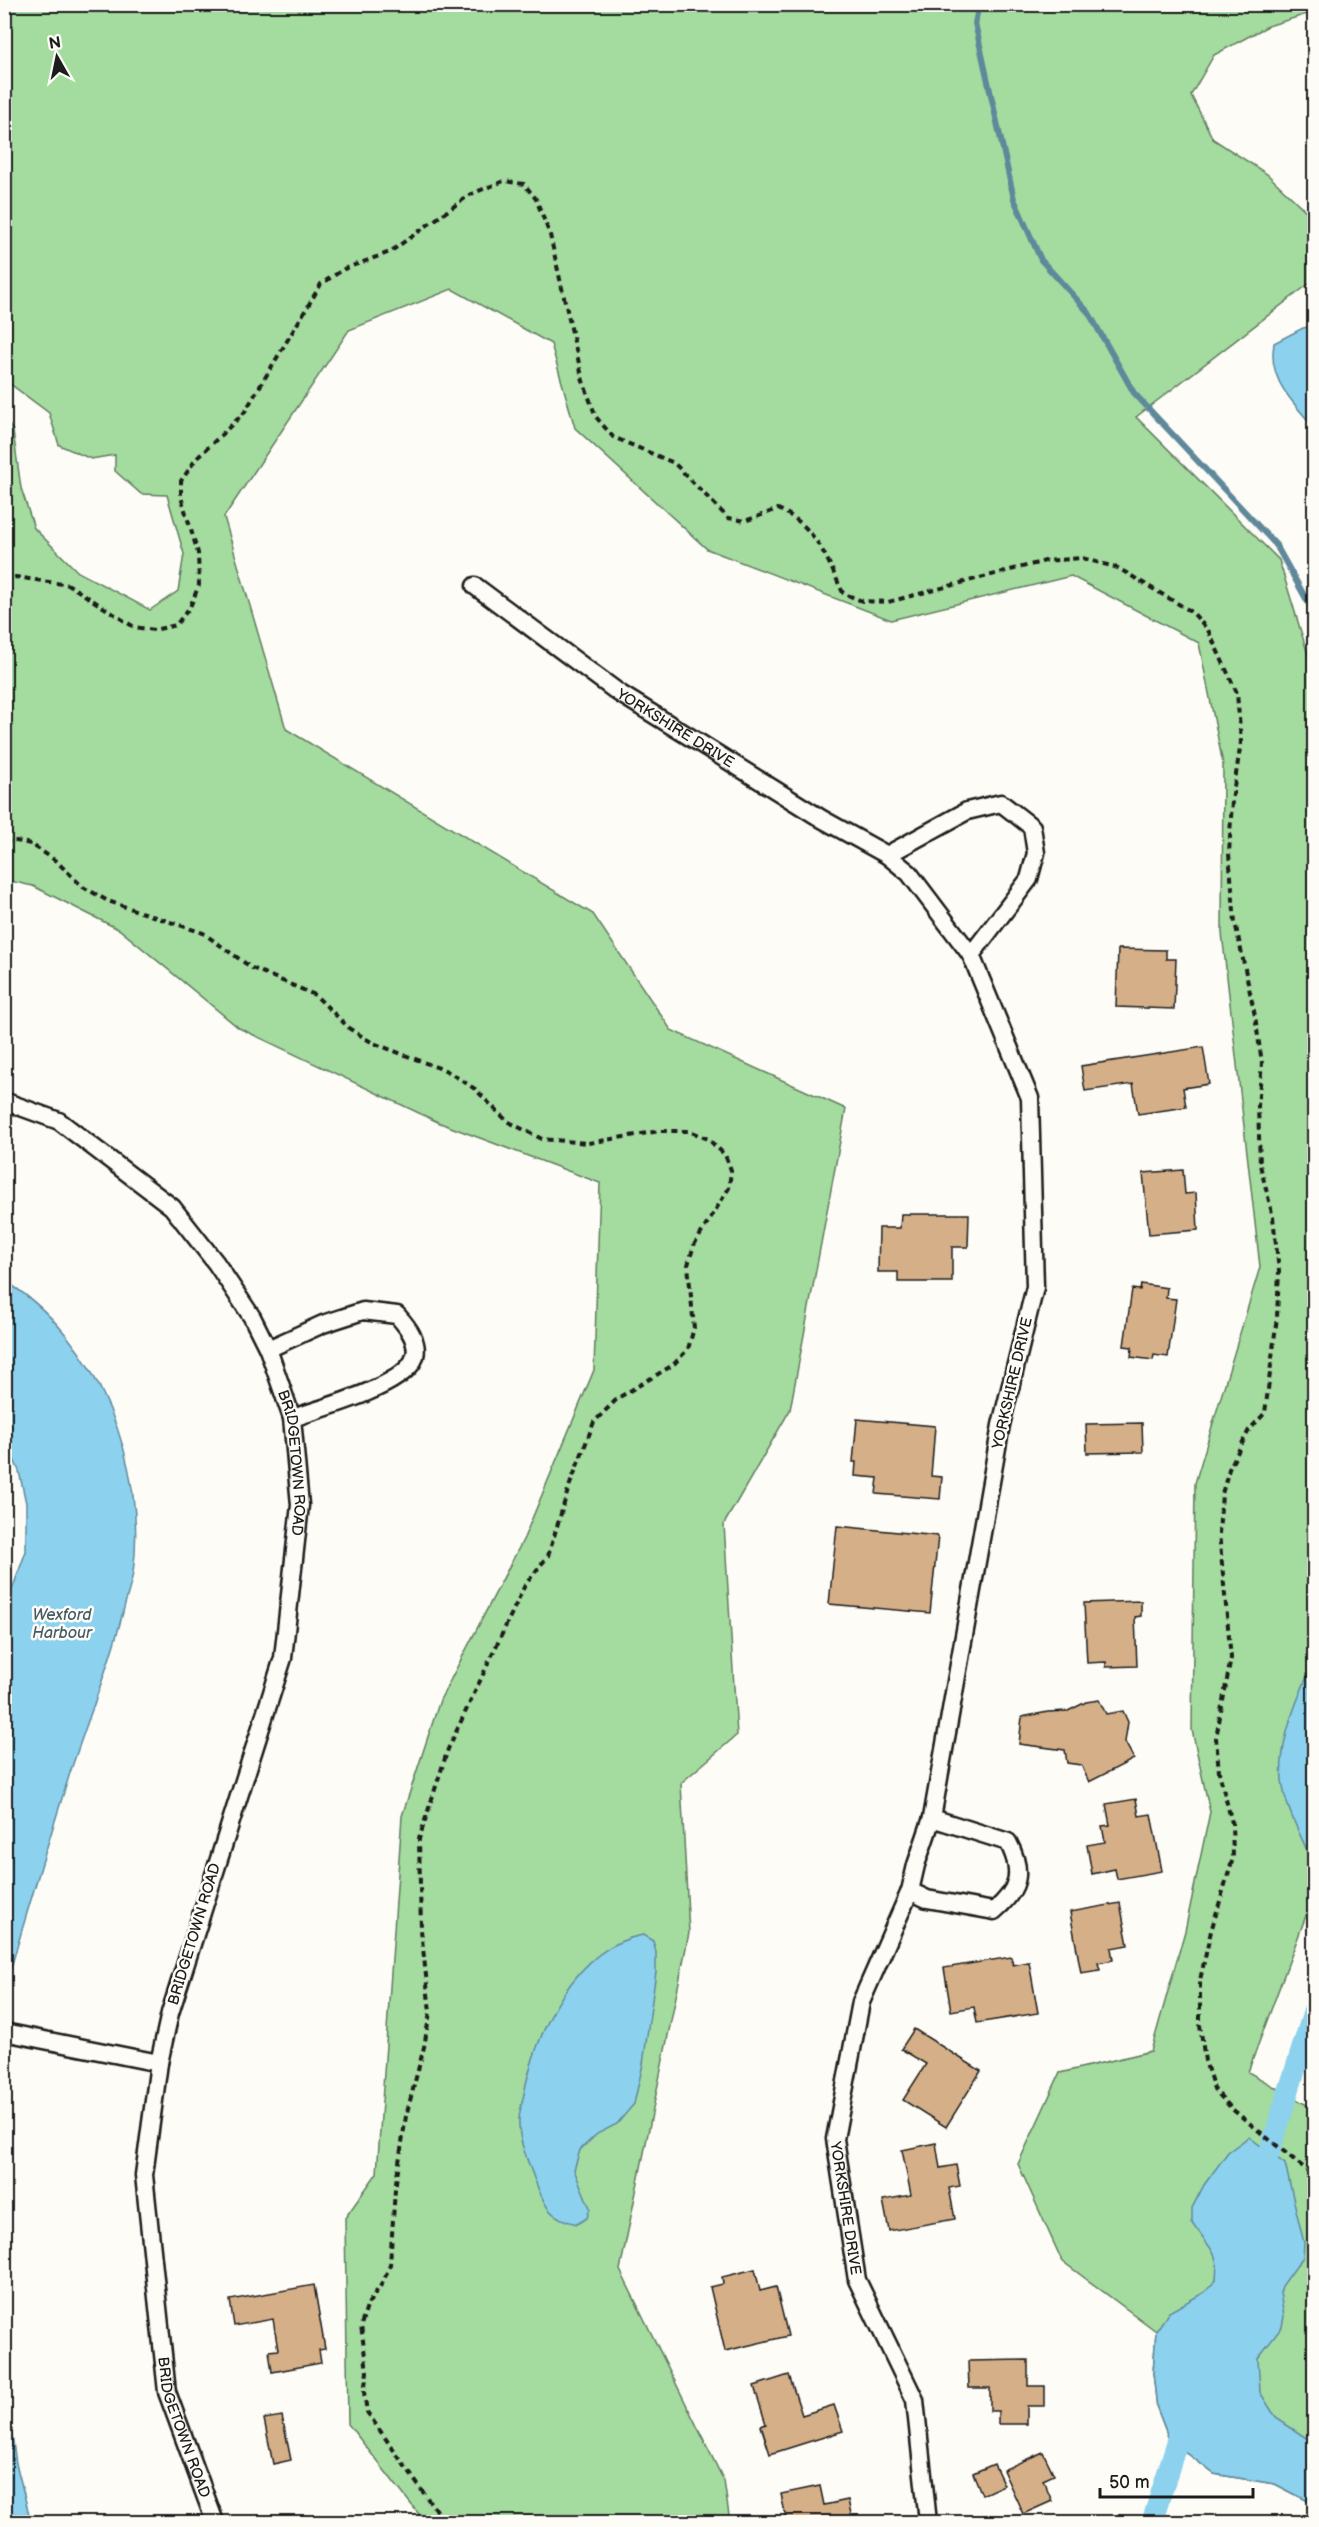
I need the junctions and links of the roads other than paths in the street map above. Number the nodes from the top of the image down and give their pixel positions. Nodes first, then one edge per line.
1 (475, 586) dead end
2 (887, 855) junction
3 (971, 954) junction
4 (4, 1101) edge
5 (268, 1348) junction
6 (292, 1418) junction
7 (932, 1818) junction
8 (910, 1891) junction
9 (5, 2032) edge
10 (159, 2063) junction
11 (215, 2523) edge
12 (928, 2523) edge

1 - 2 street, YORKSHIRE DRIVE
2 - 3 street, YORKSHIRE DRIVE
2 - 3 street
3 - 7 street, YORKSHIRE DRIVE
4 - 5 street, BRIDGETOWN ROAD
5 - 6 street, BRIDGETOWN ROAD
5 - 6 street
6 - 10 street, BRIDGETOWN ROAD
7 - 8 street, YORKSHIRE DRIVE
7 - 8 street
8 - 12 street, YORKSHIRE DRIVE
9 - 10 street
10 - 11 street, BRIDGETOWN ROAD

